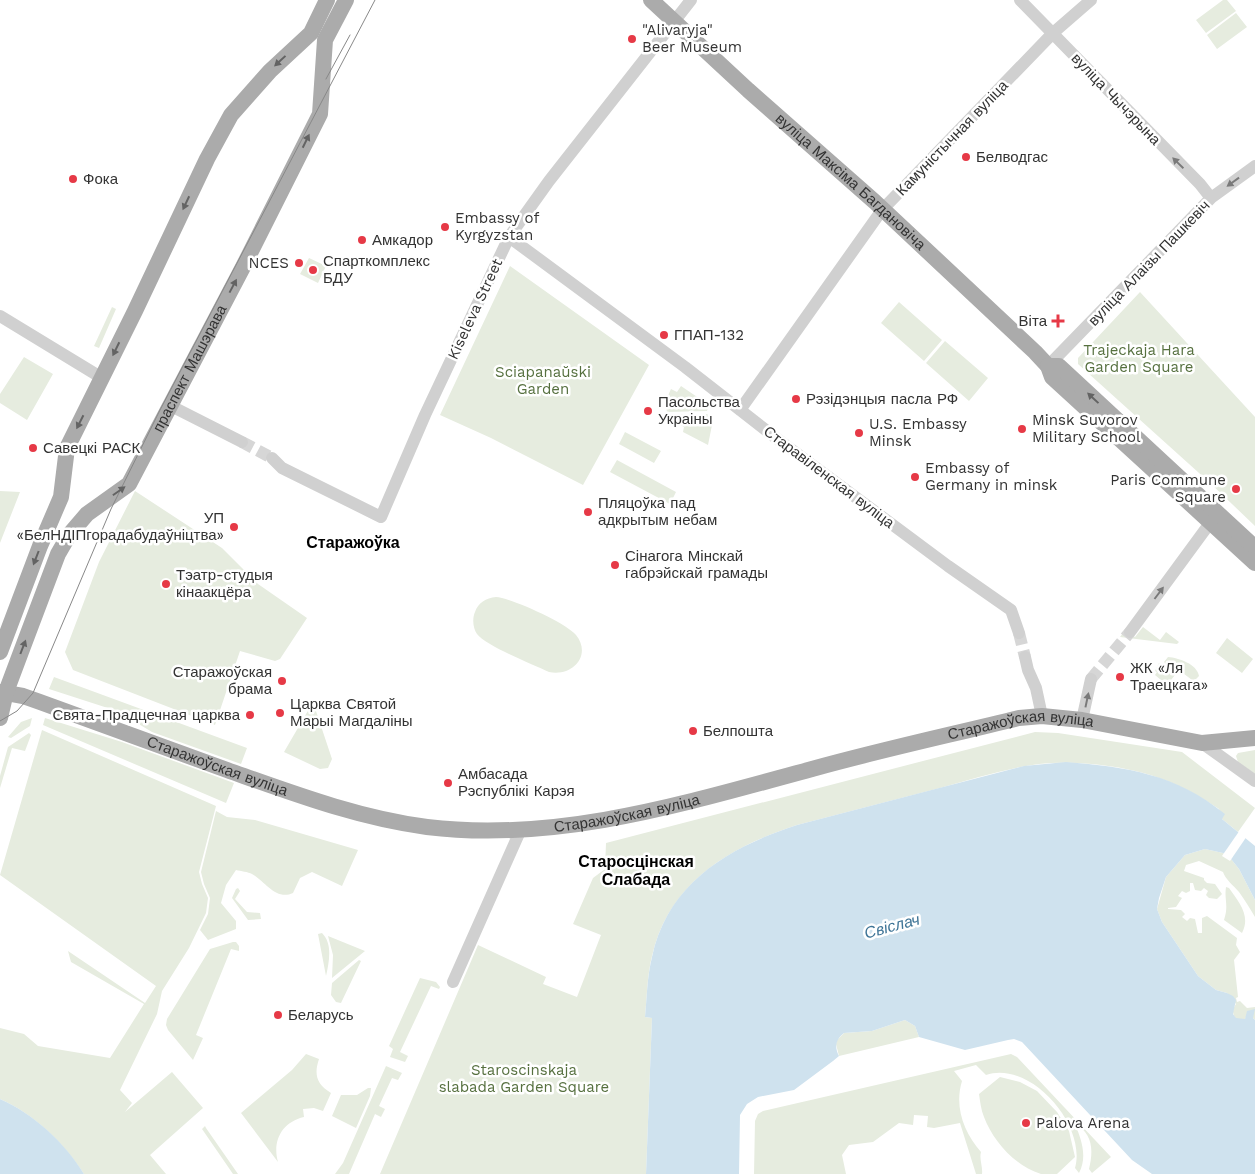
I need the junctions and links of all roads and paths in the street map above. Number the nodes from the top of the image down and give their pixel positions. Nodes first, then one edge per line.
1 (327, 0) edge
2 (346, 0) edge
3 (651, 0) edge
4 (691, 0) edge
5 (1020, 0) edge
6 (1091, 0) edge
7 (674, 22) junction
8 (313, 26) junction
9 (328, 33) junction
10 (1053, 33) junction
11 (1255, 166) edge
12 (1211, 198) junction
13 (882, 210) junction
14 (509, 237) junction
15 (0, 316) edge
16 (1048, 366) junction
17 (102, 378) junction
18 (171, 406) junction
19 (740, 410) junction
20 (242, 442) tunnel mouth
21 (272, 458) tunnel mouth
22 (1210, 523) junction
23 (1255, 548) edge
24 (1255, 564) edge
25 (1130, 632) tunnel mouth
26 (1019, 633) tunnel mouth
27 (0, 652) edge
28 (1024, 658) tunnel mouth
29 (1091, 679) tunnel mouth
30 (3, 692) edge
31 (1042, 716) junction
32 (0, 718) edge
33 (1082, 720) junction
34 (1255, 738) edge
35 (1202, 743) junction
36 (1255, 781) edge
37 (521, 829) junction
38 (453, 982) dead end

1 - 8 main road
2 - 9 main road, праспект Машэрава
3 - 7 main road, вуліца Максіма Багдановіча
4 - 7 street, Kiseleva Street
5 - 10 street, вуліца Чычэрына
6 - 10 street, Камуністычная вуліца
7 - 13 main road, вуліца Максіма Багдановіча
7 - 14 street, Kiseleva Street
8 - 9 main road
8 -> 17 main road
18 -> 9 main road, праспект Машэрава
12 -> 10 street, вуліца Чычэрына
10 - 13 street, Камуністычная вуліца
11 -> 12 street, вуліца Алаізы Пашкевіч
12 - 16 street, вуліца Алаізы Пашкевіч
13 - 16 main road, вуліца Максіма Багдановіча
13 - 19 street, Камуністычная вуліца
14 - 19 street, Старавіленская вуліца
14 - 21 street, Kiseleva Street
15 - 17 street
16 - 22 main road, вуліца Максіма Багдановіча
23 -> 16 main road, вуліца Максіма Багдановіча
17 -> 27 main road
18 - 20 street
30 -> 18 main road, праспект Машэрава
19 - 26 street, Старавіленская вуліца
22 - 24 main road, вуліца Максіма Багдановіча
25 -> 22 street
28 - 31 street
33 -> 29 street
30 - 32 main road, праспект Машэрава
30 - 37 main road, Старажоўская вуліца
31 - 33 main road, Старажоўская вуліца
31 - 37 main road, Старажоўская вуліца
33 - 35 main road, Старажоўская вуліца
34 - 35 main road, Старажоўская вуліца
35 - 36 street
37 - 38 street

